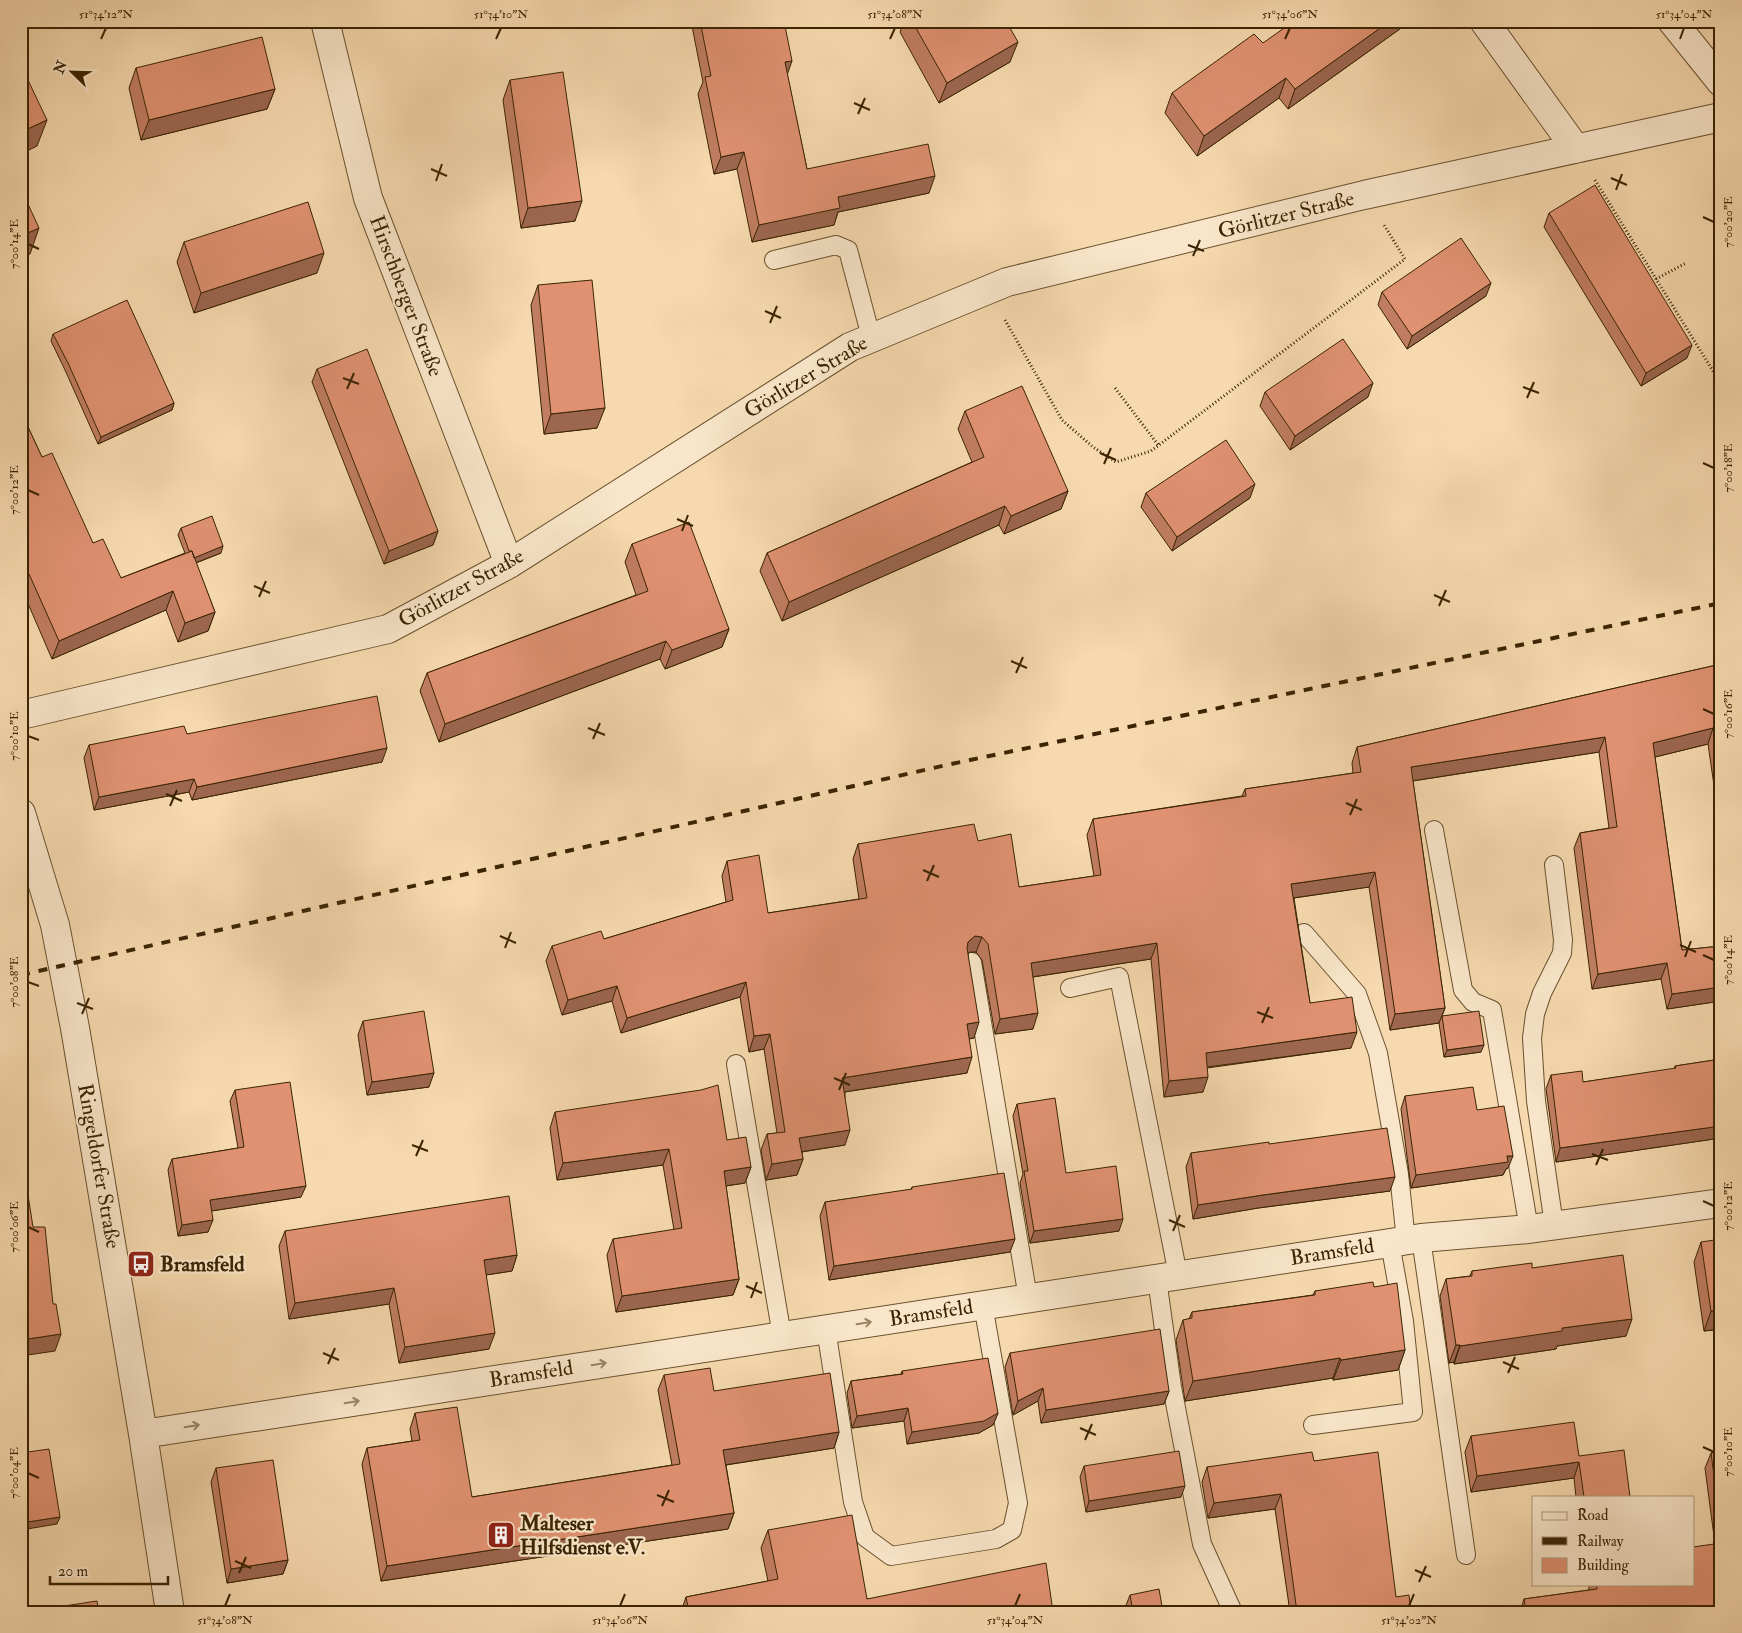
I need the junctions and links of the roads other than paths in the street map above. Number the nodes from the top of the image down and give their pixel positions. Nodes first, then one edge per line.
1 (325, 21) edge
2 (1484, 21) edge
3 (1672, 21) edge
4 (1721, 82) edge
5 (1721, 117) edge
6 (1576, 149) junction
7 (774, 260) dead end
8 (871, 337) junction
9 (509, 564) junction
10 (21, 715) edge
11 (21, 813) edge
12 (1434, 830) dead end
13 (1554, 865) dead end
14 (1304, 933) dead end
15 (972, 962) edge
16 (1070, 988) dead end
17 (736, 1064) dead end
18 (1721, 1203) edge
19 (1542, 1227) junction
20 (1406, 1241) junction
21 (1168, 1277) junction
22 (1028, 1298) junction
23 (983, 1305) junction
24 (826, 1329) junction
25 (782, 1336) junction
26 (1313, 1425) dead end
27 (144, 1434) junction
28 (1466, 1555) dead end
29 (170, 1612) edge
30 (1234, 1612) edge

1 - 9 street, Hirschberger Straße
2 - 6 street
3 - 4 street
5 - 6 street, Görlitzer Straße
6 - 8 street, Görlitzer Straße
7 - 8 lane
8 - 9 street, Görlitzer Straße
9 - 10 street, Görlitzer Straße
11 - 27 street, Ringeldorfer Straße
12 - 19 lane
13 - 19 lane
14 - 20 lane
15 - 22 lane
16 - 21 lane
17 - 25 lane
18 - 19 street, Bramsfeld
19 - 20 street, Bramsfeld
20 - 21 street, Bramsfeld
20 - 26 lane
20 - 28 lane
21 - 22 street, Bramsfeld
21 - 30 lane
22 - 23 street, Bramsfeld
24 -> 23 street, Bramsfeld
23 - 24 lane
24 - 25 street, Bramsfeld
27 -> 25 street, Bramsfeld
27 - 29 street, Ringeldorfer Straße

